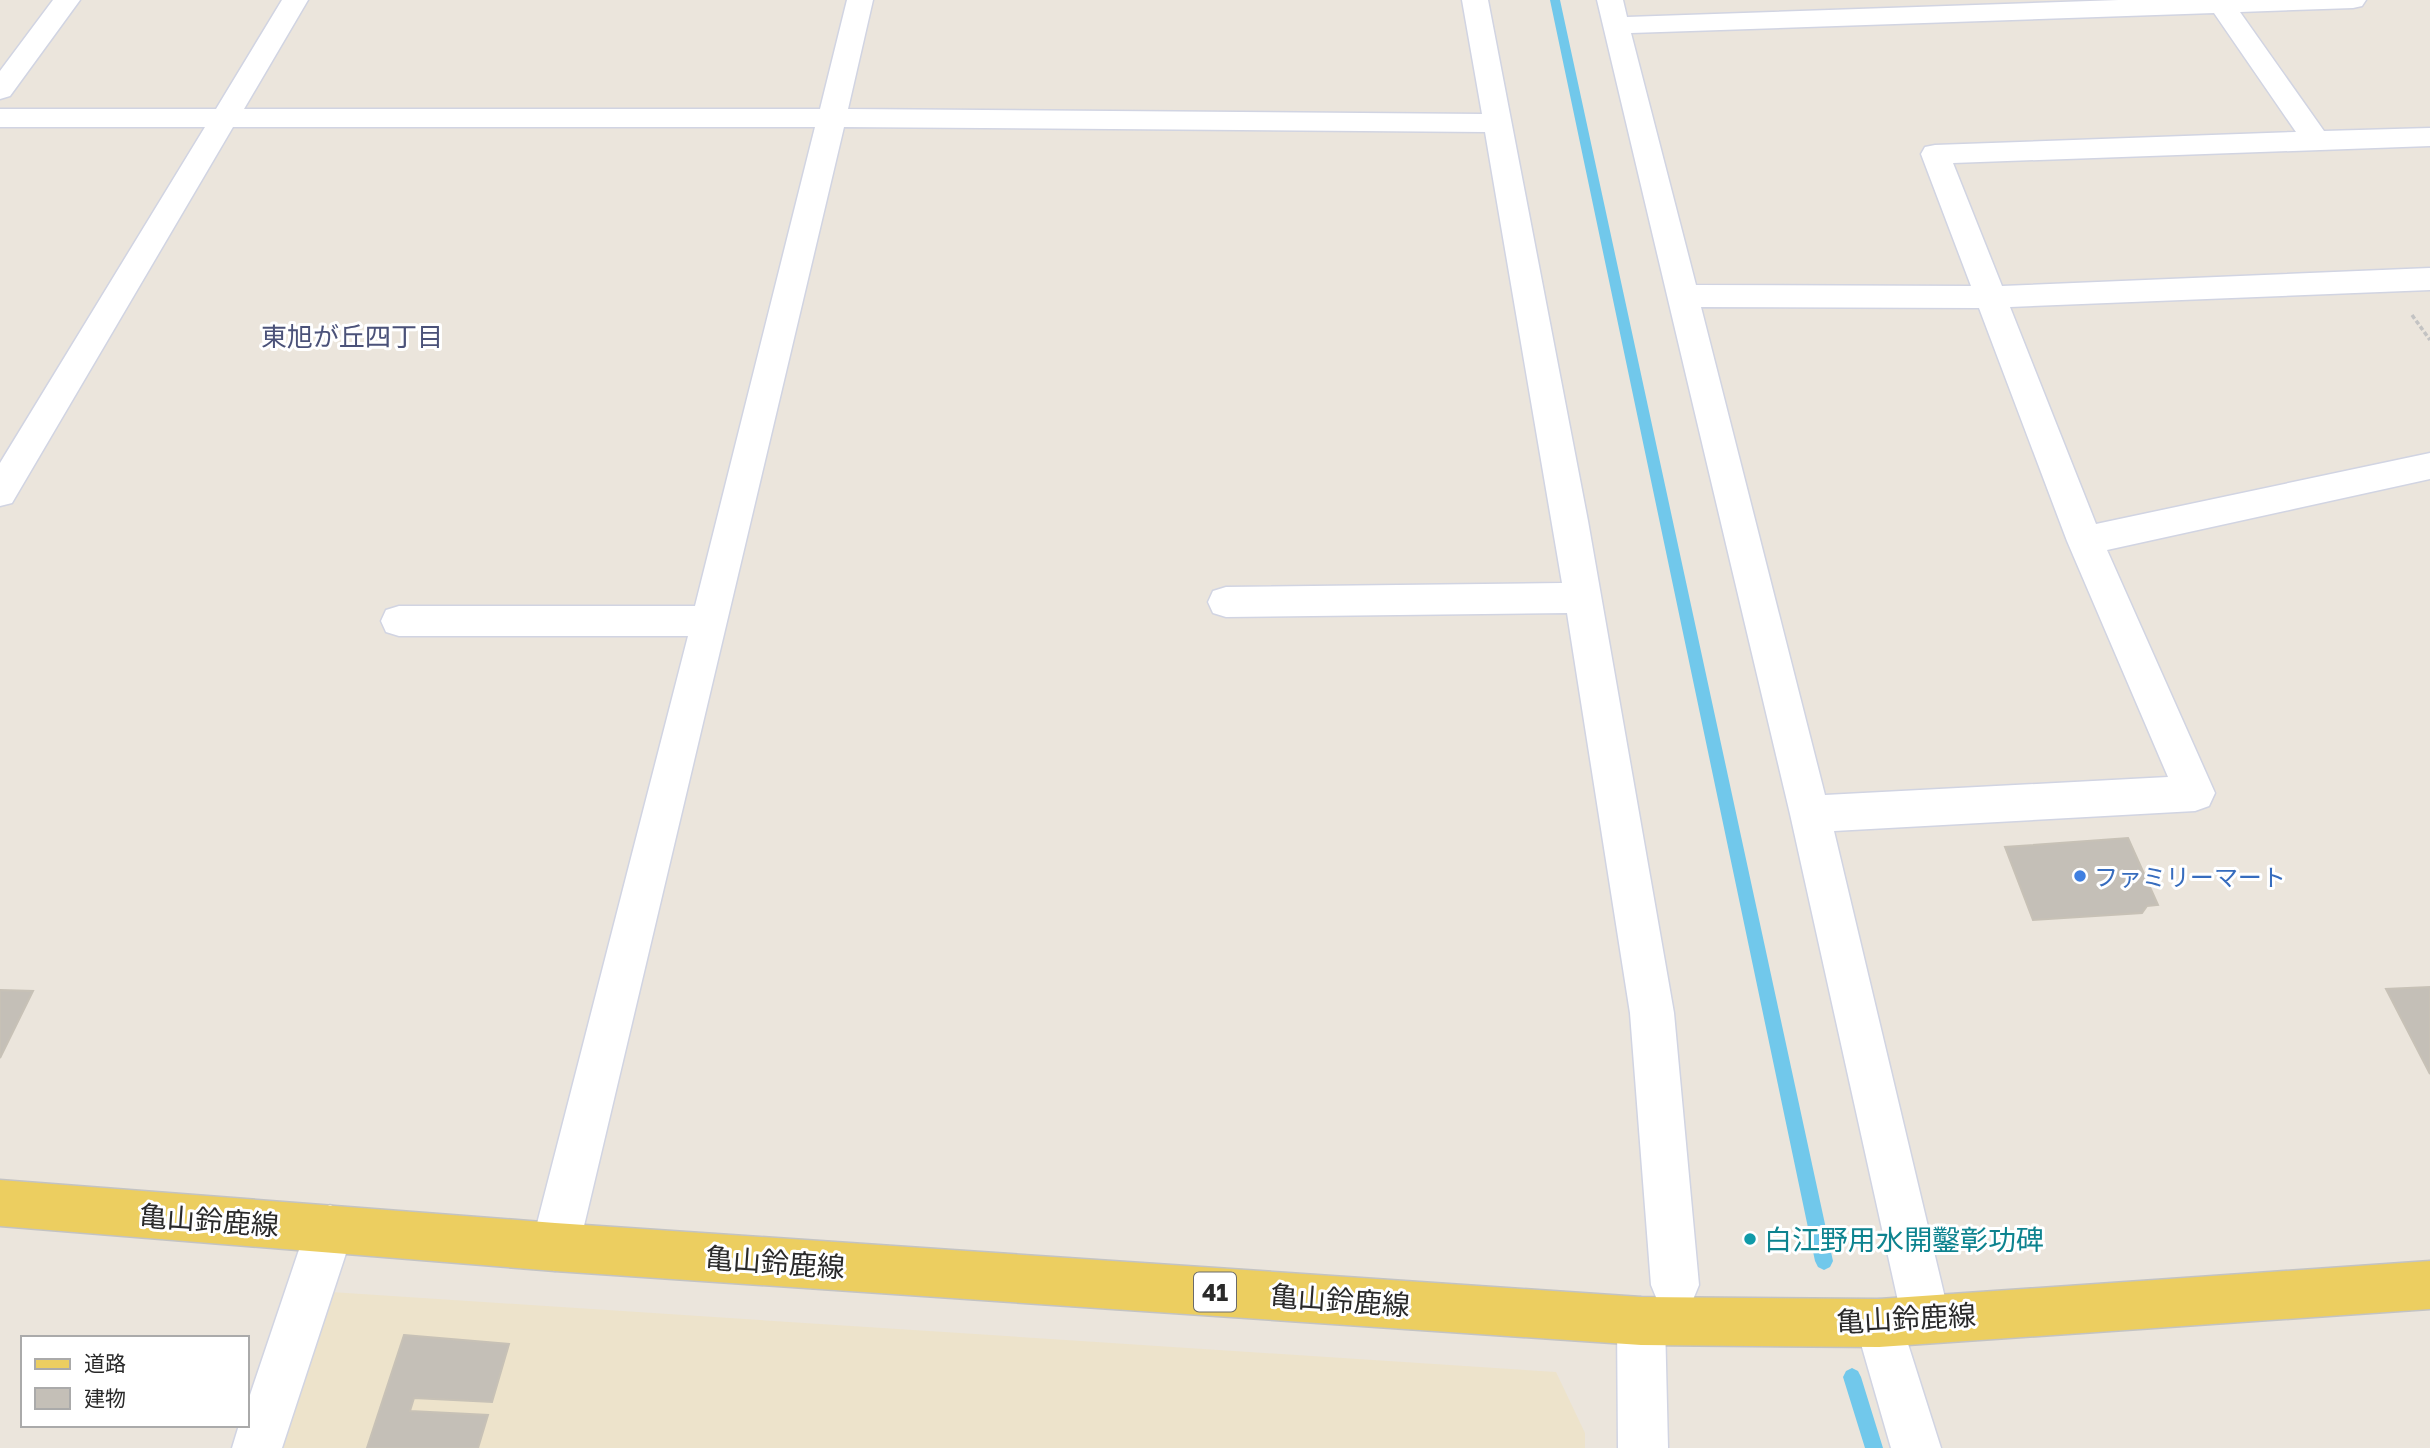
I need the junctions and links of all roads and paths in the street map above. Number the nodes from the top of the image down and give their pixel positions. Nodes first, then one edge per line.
1 (67, 0) edge
2 (296, 0) edge
3 (860, 0) edge
4 (1475, 0) edge
5 (2353, 0) edge
6 (2219, 2) edge
7 (1613, 13) edge
8 (0, 90) edge
9 (225, 117) junction
10 (0, 118) edge
11 (832, 118) junction
12 (1497, 124) junction
13 (2430, 136) edge
14 (2315, 139) junction
15 (2430, 279) edge
16 (1684, 296) junction
17 (1990, 297) junction
18 (2430, 466) edge
19 (0, 493) edge
20 (2085, 541) junction
21 (1583, 598) junction
22 (1226, 602) dead end
23 (399, 621) dead end
24 (710, 621) junction
25 (1810, 814) junction
26 (0, 1203) edge
27 (330, 1229) junction
28 (555, 1247) junction
29 (1675, 1285) dead end
30 (2430, 1285) edge
31 (1926, 1319) junction
32 (1641, 1321) junction
33 (1879, 1323) junction
34 (257, 1448) edge
35 (1643, 1448) edge
36 (1916, 1448) edge

1 - 8 street
2 - 9 street
3 - 11 street
4 - 12 street
5 - 6 street
6 - 7 street
6 - 14 street
7 - 16 street
9 - 10 street
9 - 11 street
9 - 19 street
11 - 12 street
11 - 24 street
12 - 21 street
13 - 14 street
14 - 17 street
15 - 17 street
16 - 17 street
16 - 25 street
17 - 20 street
18 - 20 street
20 - 25 street
21 - 22 street
21 - 29 street
23 - 24 street
24 - 28 street
25 - 31 street
26 - 27 main road, 亀山鈴鹿線 / 41
27 - 28 main road, 亀山鈴鹿線 / 41
27 - 34 street
28 - 32 main road, 亀山鈴鹿線 / 41
30 - 31 main road, 亀山鈴鹿線 / 41
31 - 33 main road, 亀山鈴鹿線 / 41
32 - 33 main road, 亀山鈴鹿線 / 41
32 - 35 street
33 - 36 street

